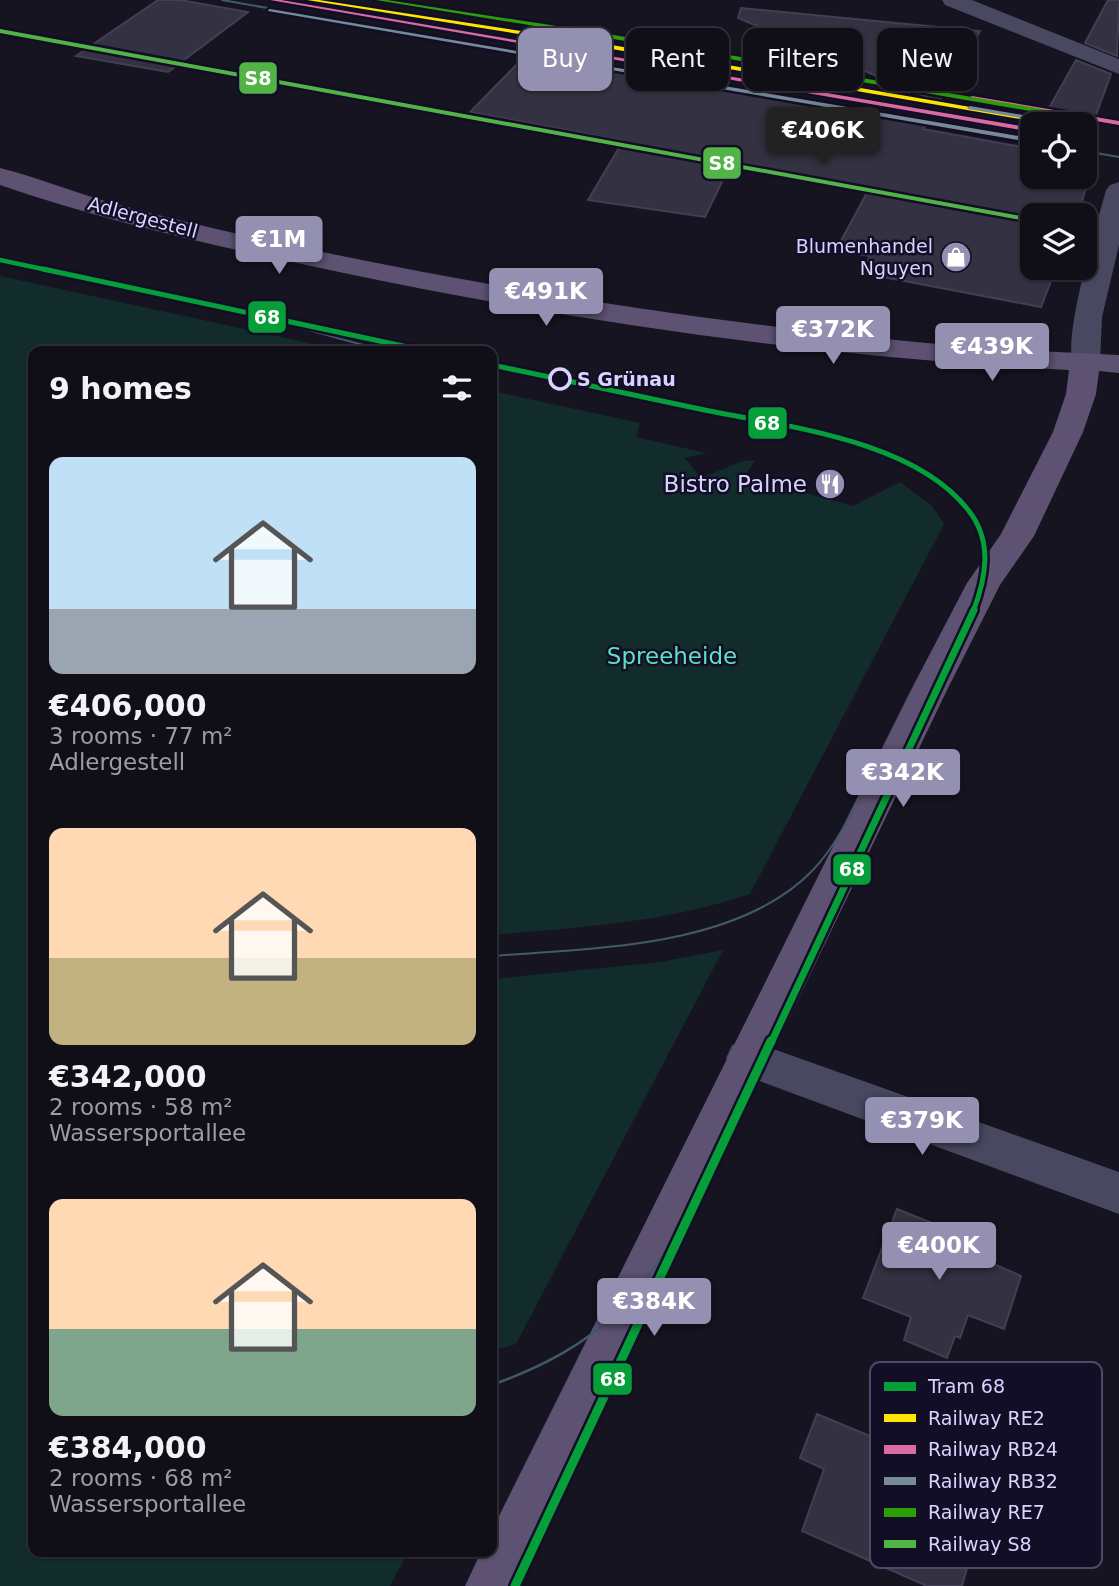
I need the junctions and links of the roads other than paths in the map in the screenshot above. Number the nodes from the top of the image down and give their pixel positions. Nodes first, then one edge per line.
1 (953, 0) edge
2 (1119, 67) edge
3 (0, 176) edge
4 (1119, 190) edge
5 (1102, 363) edge
6 (748, 1058) junction
7 (1119, 1193) edge
8 (493, 1586) edge

1 - 2 street
3 - 5 main road, Adlergestell
4 - 5 street
5 - 6 main road
6 - 7 street
6 - 8 main road

